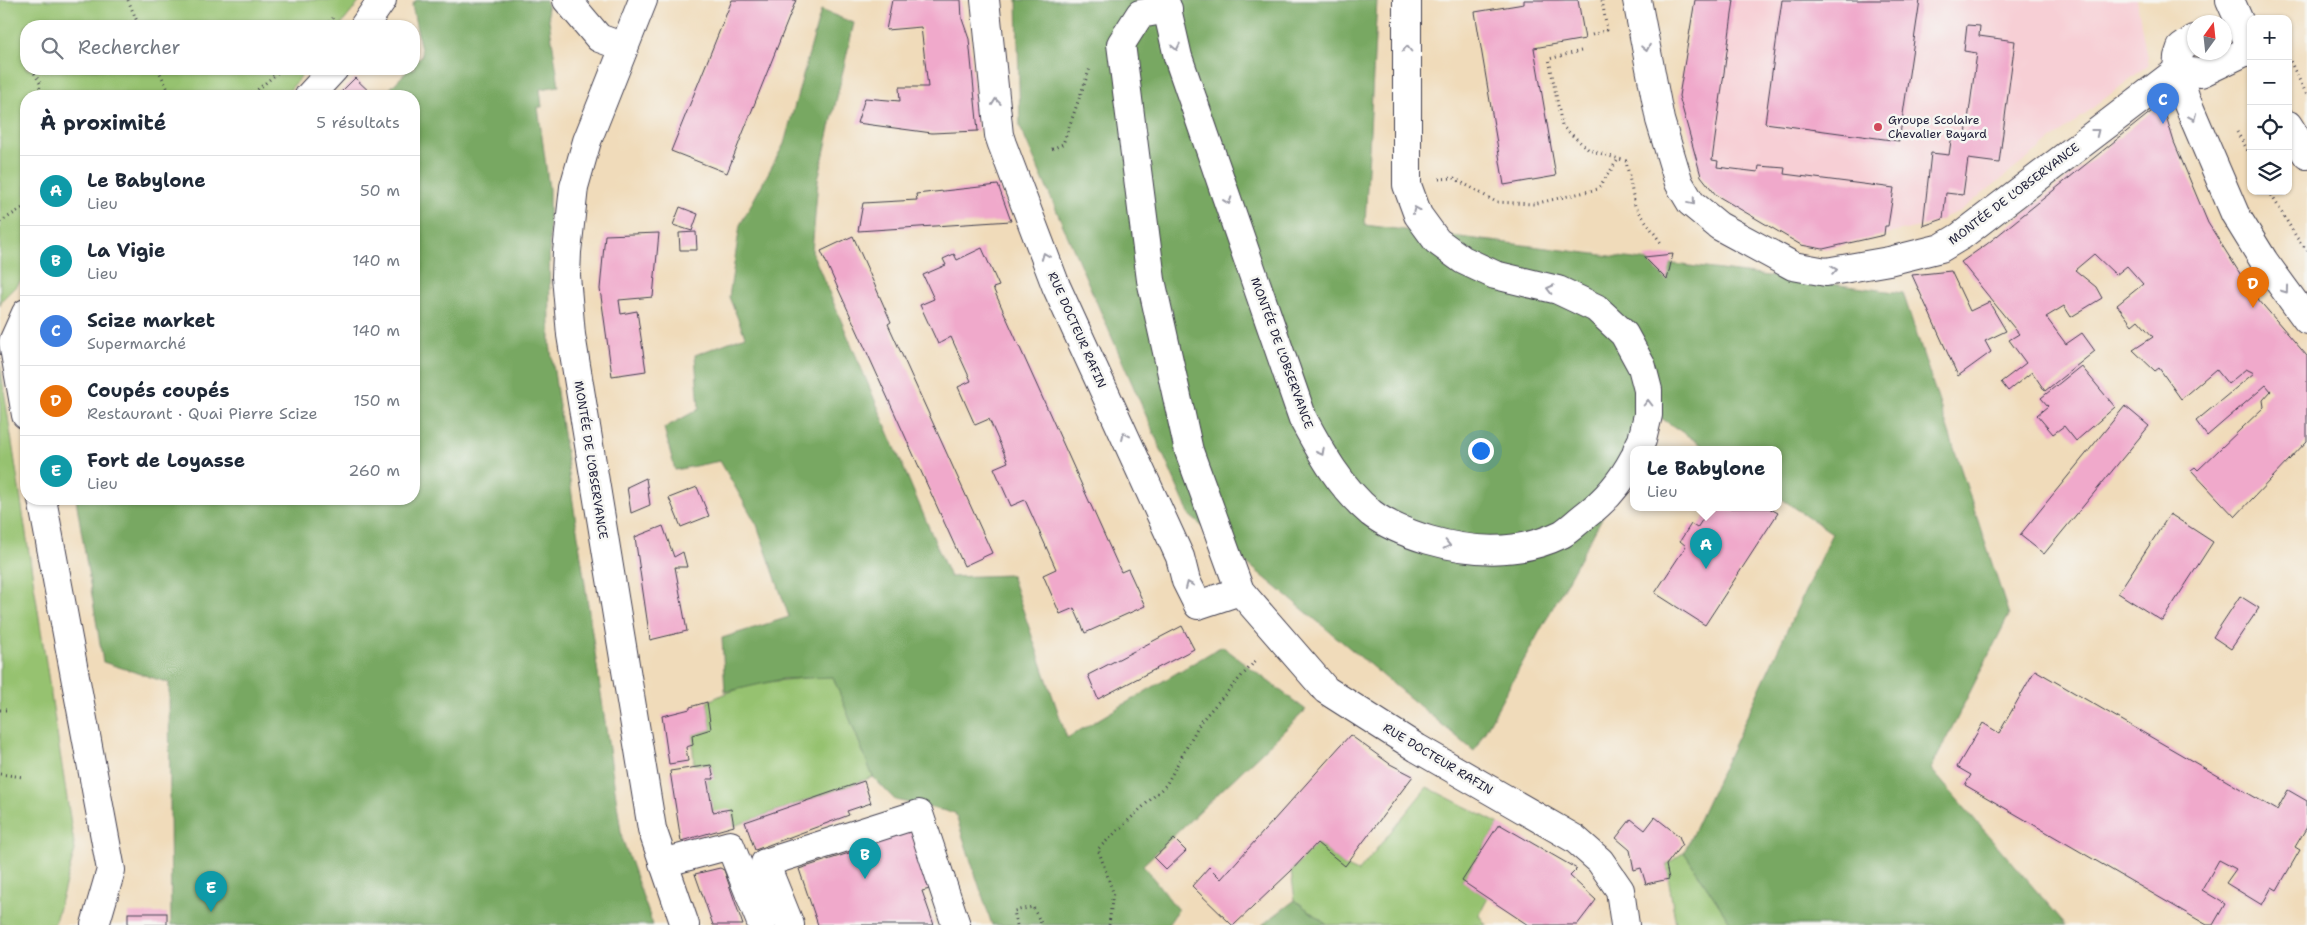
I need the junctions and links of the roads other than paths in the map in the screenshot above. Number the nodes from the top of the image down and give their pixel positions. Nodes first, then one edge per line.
1 (382, 0) edge
2 (567, 0) edge
3 (643, 0) edge
4 (985, 0) edge
5 (1407, 0) edge
6 (1637, 0) edge
7 (1166, 5) edge
8 (2229, 13) edge
9 (368, 20) edge
10 (2247, 42) edge
11 (2187, 44) edge
12 (624, 47) junction
13 (2247, 50) edge
14 (2177, 71) junction
15 (328, 75) edge
16 (315, 90) edge
17 (2292, 131) edge
18 (2307, 155) edge
19 (2307, 320) edge
20 (20, 326) edge
21 (20, 382) edge
22 (1639, 446) edge
23 (1630, 464) edge
24 (43, 505) edge
25 (1240, 591) junction
26 (663, 863) junction
27 (94, 925) edge
28 (685, 925) edge
29 (762, 925) edge
30 (790, 925) edge
31 (956, 925) edge
32 (1625, 925) edge

1 - 9 street
2 - 12 street
3 - 12 street, MONTÉE DE L'OBSERVANCE
25 -> 4 street, RUE DOCTEUR RAFIN
22 -> 5 street
6 -> 14 street, MONTÉE DE L'OBSERVANCE
7 -> 23 street, MONTÉE DE L'OBSERVANCE
7 - 25 street, RUE DOCTEUR RAFIN
8 - 10 street
11 - 14 street
12 - 26 street, MONTÉE DE L'OBSERVANCE
13 - 14 street
14 -> 19 street
15 - 16 street
17 - 18 street
20 - 21 street
24 - 27 street
25 - 32 street, RUE DOCTEUR RAFIN
26 - 28 street, MONTÉE DE L'OBSERVANCE
26 - 29 street
30 - 31 street

